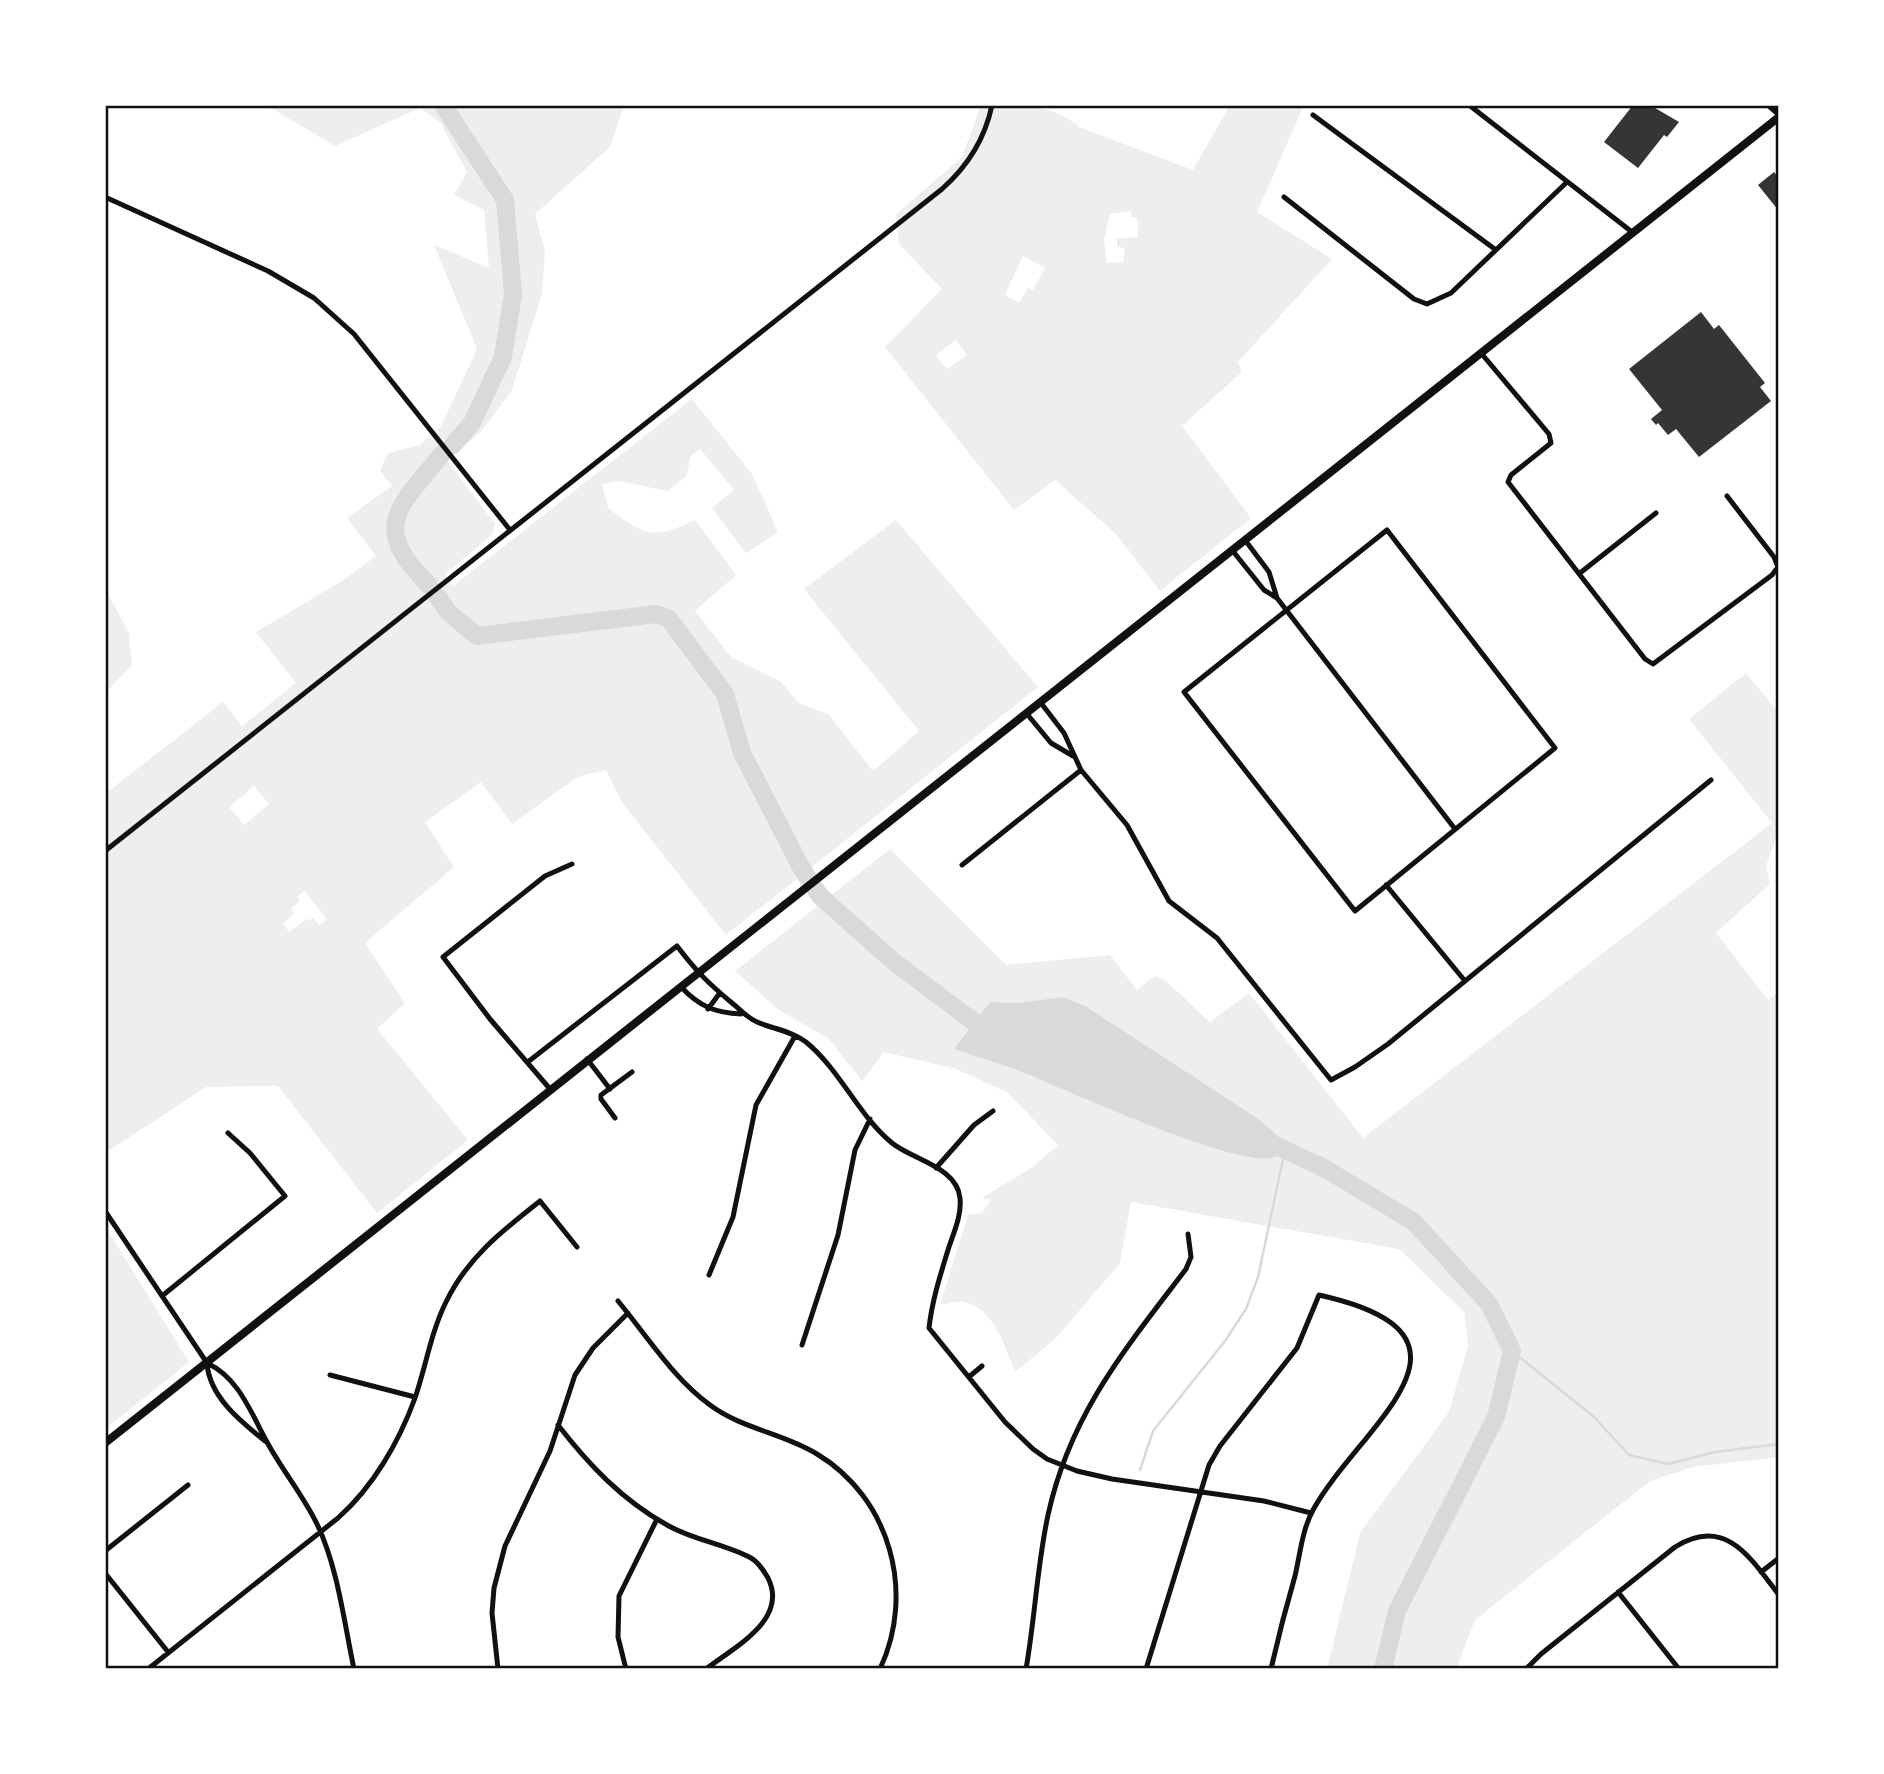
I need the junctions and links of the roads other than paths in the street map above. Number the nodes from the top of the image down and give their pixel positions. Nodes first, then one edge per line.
1 (992, 105) edge
2 (1469, 105) edge
3 (1770, 105) edge
4 (1313, 115) dead end
5 (1779, 115) edge
6 (1567, 181) junction
7 (105, 197) edge
8 (1284, 197) dead end
9 (1632, 232) junction
10 (1496, 250) junction
11 (1481, 353) junction
12 (1727, 495) dead end
13 (1656, 513) dead end
14 (510, 530) junction
15 (1245, 540) junction
16 (1232, 550) junction
17 (1265, 566) junction
18 (1580, 573) junction
19 (1252, 576) junction
20 (1277, 598) junction
21 (1287, 610) junction
22 (1041, 703) junction
23 (1027, 714) junction
24 (1060, 728) junction
25 (1047, 738) junction
26 (1073, 756) junction
27 (1081, 770) junction
28 (1711, 780) dead end
29 (1455, 829) junction
30 (105, 851) edge
31 (572, 864) dead end
32 (962, 865) dead end
33 (1386, 885) junction
34 (698, 974) junction
35 (1465, 981) junction
36 (681, 987) junction
37 (719, 994) junction
38 (708, 1009) junction
39 (741, 1014) junction
40 (795, 1035) junction
41 (587, 1059) junction
42 (529, 1062) junction
43 (632, 1072) dead end
44 (550, 1088) junction
45 (610, 1089) junction
46 (993, 1111) dead end
47 (615, 1118) dead end
48 (870, 1119) junction
49 (228, 1133) dead end
50 (936, 1168) junction
51 (105, 1211) edge
52 (1188, 1234) dead end
53 (577, 1247) dead end
54 (709, 1275) dead end
55 (162, 1296) junction
56 (618, 1301) dead end
57 (628, 1313) junction
58 (802, 1345) dead end
59 (207, 1363) junction
60 (982, 1366) dead end
61 (330, 1375) dead end
62 (970, 1376) junction
63 (415, 1397) junction
64 (558, 1425) junction
65 (105, 1443) edge
66 (267, 1443) junction
67 (1063, 1466) junction
68 (188, 1485) dead end
69 (1201, 1491) junction
70 (1311, 1513) junction
71 (657, 1519) junction
72 (320, 1532) junction
73 (105, 1551) edge
74 (1779, 1558) edge
75 (1761, 1572) junction
76 (105, 1573) edge
77 (1618, 1592) junction
78 (1779, 1595) edge
79 (168, 1652) junction
80 (148, 1669) edge
81 (354, 1669) edge
82 (498, 1669) edge
83 (626, 1669) edge
84 (706, 1669) edge
85 (880, 1669) edge
86 (1026, 1669) edge
87 (1146, 1669) edge
88 (1271, 1669) edge
89 (1526, 1669) edge
90 (1679, 1669) edge

1 - 14 street
2 - 6 street
3 - 5 main road
4 - 10 street
5 - 9 main road
6 - 9 street
6 - 10 street
7 - 14 street
8 - 10 street
9 - 11 main road
11 - 15 main road
11 - 18 street
12 - 18 street
13 - 18 street
14 - 30 street
15 - 16 main road
15 - 17 street
16 - 19 street
16 - 22 main road
17 - 19 street
17 - 20 street
19 - 20 street
20 - 21 street
21 - 29 street
21 - 29 street
21 - 33 street
22 - 23 main road
22 - 24 street
23 - 25 street
23 - 34 main road
24 - 25 street
24 - 26 street
25 - 26 street
26 - 27 street
27 - 32 street
27 - 35 street
28 - 35 street
29 - 33 street
31 - 42 street
33 - 35 street
34 - 36 main road
34 - 37 street
34 - 42 street
36 - 38 street
36 - 41 main road
37 - 38 street
37 - 39 street
38 - 39 street
39 - 40 street
40 - 48 street
40 - 54 street
41 - 44 main road
41 - 45 street
42 - 44 street
43 - 45 street
44 - 59 main road
45 - 47 street
46 - 50 street
48 - 50 street
48 - 58 street
49 - 55 street
50 - 62 street
51 - 55 street
52 - 67 street
53 - 63 street
55 - 59 street
56 - 57 street
57 - 64 street
57 - 85 street
59 - 65 main road
59 - 66 street
59 - 66 street
60 - 62 street
61 - 63 street
62 - 67 street
63 - 72 street
64 - 71 street
64 - 82 street
66 - 72 street
67 - 69 street
67 - 86 street
68 - 73 street
69 - 70 street
69 - 70 street
69 - 87 street
70 - 88 street
71 - 83 street
71 - 84 street
72 - 79 street
72 - 81 street
74 - 75 street
75 - 77 street
75 - 78 street
76 - 79 street
77 - 89 street
77 - 90 street
79 - 80 street

